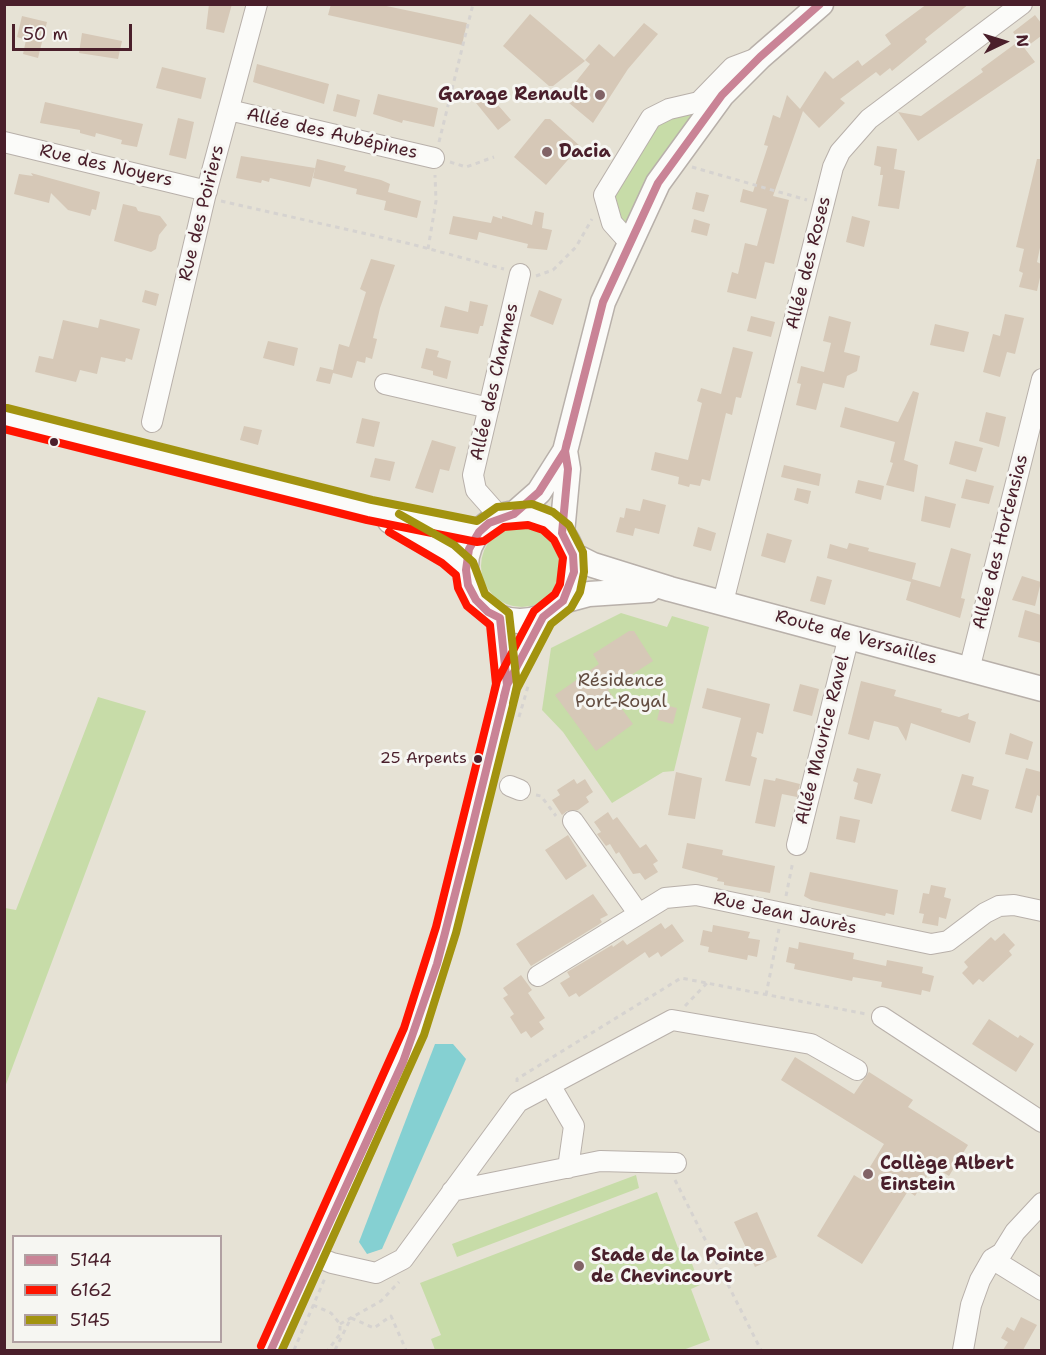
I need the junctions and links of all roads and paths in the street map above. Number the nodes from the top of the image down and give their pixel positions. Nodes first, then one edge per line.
1 (257, 4) edge
2 (473, 4) edge
3 (822, 4) edge
4 (1022, 4) edge
5 (760, 57) junction
6 (229, 110) junction
7 (4, 142) edge
8 (494, 157) dead end
9 (434, 158) junction
10 (689, 164) dead end
11 (828, 184) junction
12 (206, 194) junction
13 (604, 195) junction
14 (629, 242) junction
15 (428, 249) junction
16 (520, 274) junction
17 (1041, 379) edge
18 (386, 384) dead end
19 (489, 408) junction
20 (4, 418) edge
21 (152, 422) dead end
22 (565, 451) junction
23 (370, 510) junction
24 (507, 515) junction
25 (479, 532) junction
26 (562, 533) junction
27 (573, 555) junction
28 (466, 570) junction
29 (670, 589) junction
30 (563, 600) junction
31 (723, 602) junction
32 (543, 617) junction
33 (500, 618) junction
34 (849, 636) junction
35 (969, 670) junction
36 (507, 685) junction
37 (1041, 689) edge
38 (515, 788) dead end
39 (573, 821) joint
40 (797, 845) dead end
41 (1041, 911) edge
42 (638, 913) junction
43 (538, 976) dead end
44 (707, 983) dead end
45 (882, 1017) dead end
46 (672, 1020) junction
47 (857, 1070) dead end
48 (550, 1085) junction
49 (1041, 1122) edge
50 (671, 1163) joint
51 (568, 1168) junction
52 (452, 1191) junction
53 (1041, 1203) edge
54 (315, 1256) junction
55 (403, 1259) junction
56 (992, 1259) junction
57 (1041, 1290) edge
58 (313, 1305) dead end
59 (351, 1318) junction
60 (340, 1324) junction
61 (271, 1350) edge
62 (328, 1350) edge
63 (335, 1350) edge
64 (406, 1350) edge
65 (761, 1350) edge
66 (963, 1350) edge

1 - 6 street, Rue des Poiriers
2 - 9 path
3 - 5 main road
4 - 11 street, Allée des Roses
5 - 13 street
5 - 14 main road
6 - 9 street, Allée des Aubépines
6 - 12 street, Rue des Poiriers
7 - 12 street, Rue des Noyers
8 - 9 path
9 - 15 path
10 - 11 path
11 - 31 street, Allée des Roses
12 - 15 path
12 - 21 street, Rue des Poiriers
13 - 14 street
13 - 16 path
14 - 22 main road
15 - 16 path
16 - 19 street, Allée des Charmes
17 - 35 street, Allée des Hortensias
18 - 19 street
19 - 24 street, Allée des Charmes
20 - 23 main road
22 - 24 main road
22 - 26 main road
23 - 25 main road
23 - 28 main road
24 - 25 main road
24 - 26 main road
25 - 28 main road
26 - 27 main road
27 - 29 main road, Route de Versailles
27 - 30 main road
28 - 33 main road
29 - 30 main road, Route de Versailles
29 - 31 main road, Route de Versailles
30 - 32 main road
31 - 34 main road, Route de Versailles
32 - 33 main road
32 - 36 street
33 - 36 street
34 - 35 main road, Route de Versailles
34 - 40 street, Allée Maurice Ravel
35 - 37 main road, Route de Versailles
36 - 54 street
38 - 39 path
39 - 42 street
41 - 42 street, Rue Jean Jaurès
42 - 43 street, Rue Jean Jaurès
44 - 46 path
45 - 49 street
46 - 47 street
46 - 48 street
48 - 51 street
48 - 52 street
50 - 51 street
50 - 65 path
51 - 52 street
52 - 55 street
53 - 56 street
54 - 55 street
54 - 61 street
55 - 59 path
56 - 57 street
56 - 66 street
58 - 60 path
59 - 60 path
59 - 63 path
59 - 64 path
60 - 62 path

